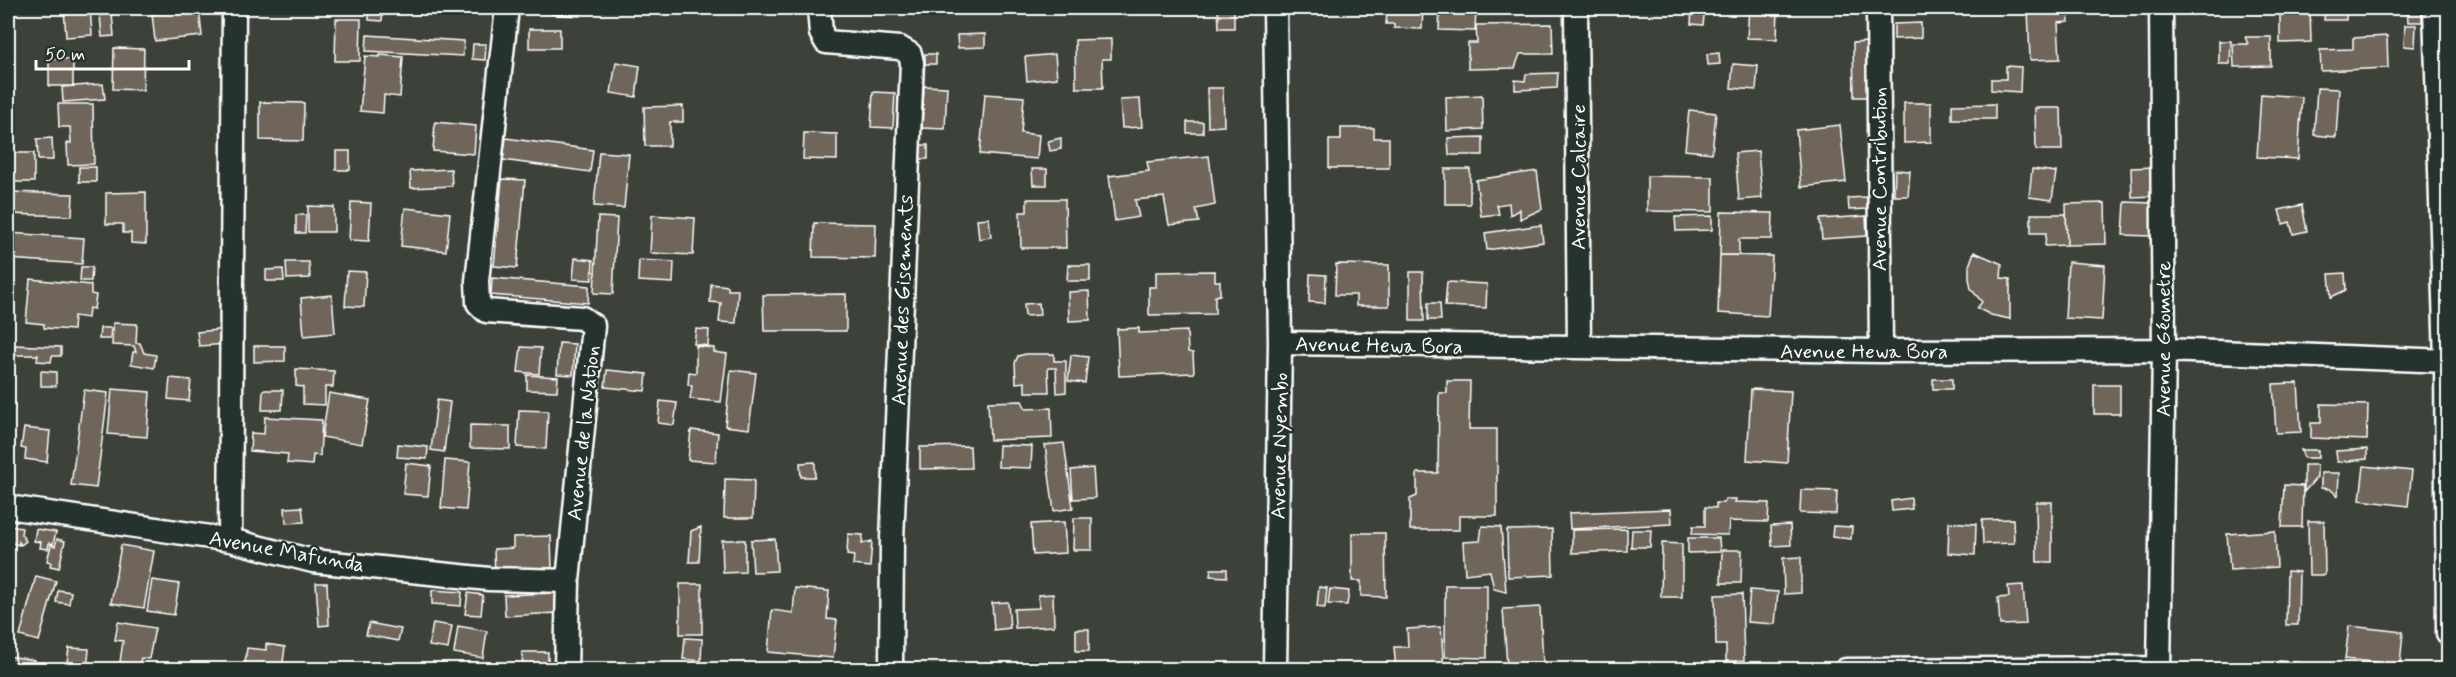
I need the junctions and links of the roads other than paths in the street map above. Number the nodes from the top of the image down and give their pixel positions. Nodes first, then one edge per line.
1 (234, 8) edge
2 (507, 8) edge
3 (819, 8) edge
4 (1275, 8) edge
5 (1576, 8) edge
6 (1878, 8) edge
7 (2161, 8) edge
8 (2435, 8) edge
9 (1280, 343) junction
10 (1579, 347) junction
11 (2164, 350) junction
12 (1881, 351) junction
13 (2447, 361) edge
14 (8, 507) edge
15 (230, 540) junction
16 (568, 581) junction
17 (2448, 633) edge
18 (566, 669) edge
19 (891, 669) edge
20 (1275, 669) edge
21 (1846, 669) edge
22 (1872, 669) edge
23 (2159, 669) edge

1 - 15 street
2 - 16 street, Avenue de la Nation
3 - 19 street, Avenue des Gisements
4 - 9 street, Avenue Nyembo
5 - 10 street, Avenue Calcaire
6 - 12 street, Avenue Contribution
7 - 11 street, Avenue Géometre
8 - 13 street
9 - 10 street, Avenue Hewa Bora
9 - 20 street, Avenue Nyembo
10 - 12 street, Avenue Hewa Bora
11 - 12 street, Avenue Hewa Bora
11 - 13 street, Avenue Hewa Bora
11 - 23 street, Avenue Géometre
13 - 17 street
14 - 15 street, Avenue Mafunda
15 - 16 street, Avenue Mafunda
16 - 18 street, Avenue de la Nation
21 - 22 street
22 - 23 street

